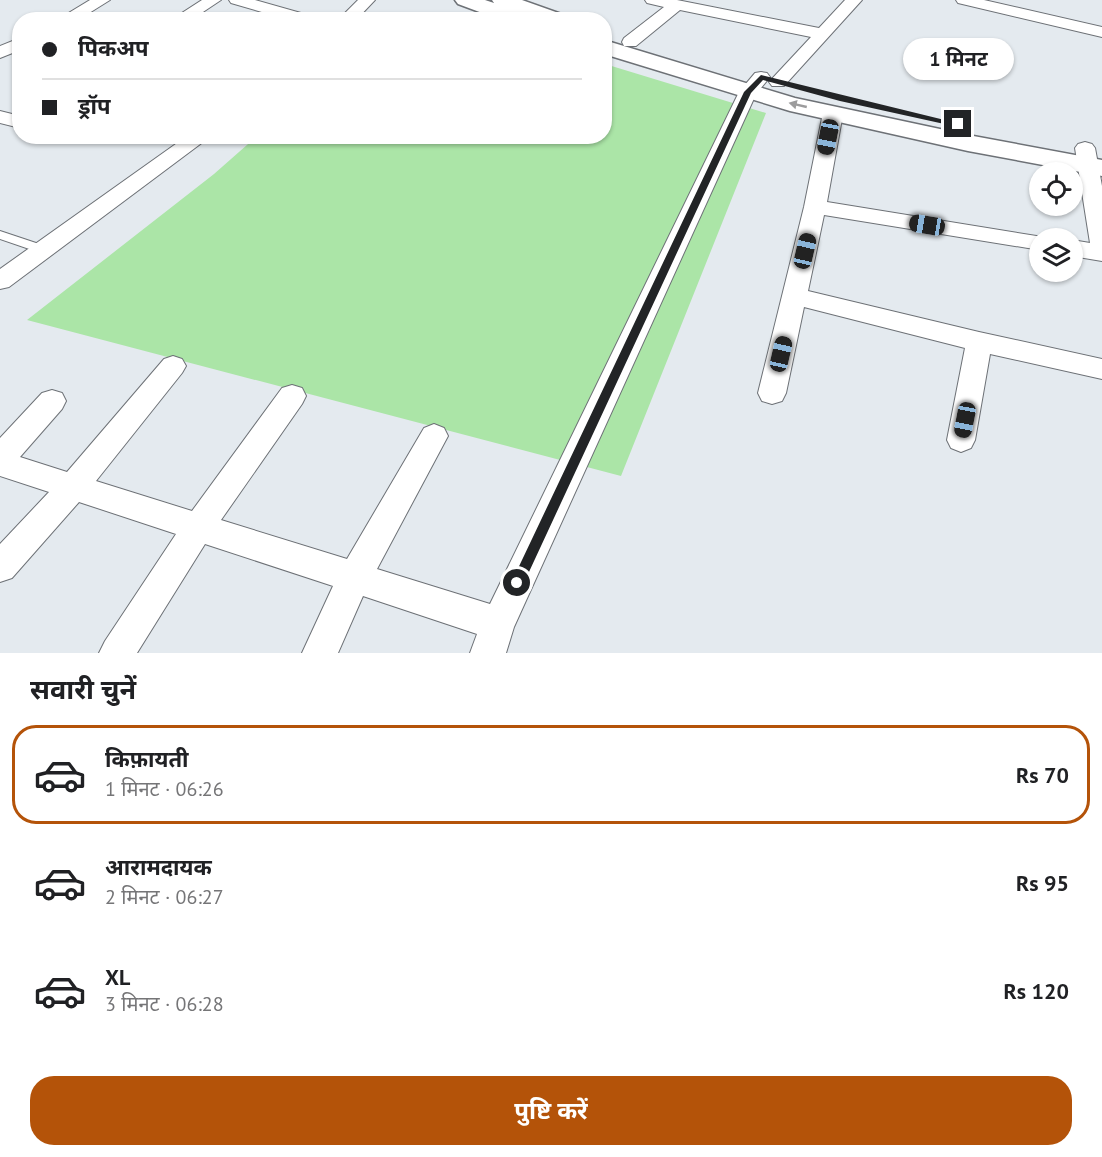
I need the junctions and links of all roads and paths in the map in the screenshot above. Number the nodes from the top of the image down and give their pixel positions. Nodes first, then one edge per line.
1 (102, 0) edge
2 (213, 0) edge
3 (237, 0) edge
4 (367, 0) edge
5 (465, 0) edge
6 (502, 0) edge
7 (653, 0) edge
8 (854, 0) edge
9 (964, 0) edge
10 (677, 5) junction
11 (79, 12) edge
12 (193, 12) edge
13 (280, 12) edge
14 (354, 12) edge
15 (499, 12) edge
16 (537, 12) edge
17 (1102, 32) edge
18 (823, 34) junction
19 (612, 36) edge
20 (630, 42) junction
21 (612, 49) edge
22 (762, 84) junction
23 (833, 113) junction
24 (190, 144) edge
25 (1094, 158) edge
26 (815, 207) junction
27 (0, 236) edge
28 (1029, 241) edge
29 (1083, 249) edge
30 (44, 250) junction
31 (1102, 251) edge
32 (0, 281) edge
33 (794, 296) junction
34 (979, 342) junction
35 (173, 366) dead end
36 (1102, 369) edge
37 (772, 393) dead end
38 (292, 396) dead end
39 (52, 401) dead end
40 (434, 436) dead end
41 (961, 440) dead end
42 (0, 458) edge
43 (0, 463) edge
44 (74, 487) junction
45 (200, 526) junction
46 (0, 567) edge
47 (354, 578) junction
48 (493, 638) edge
49 (117, 653) edge
50 (320, 653) edge

1 - 11 street
2 - 12 street
3 - 13 street
4 - 14 street
5 - 15 main road
6 - 16 main road
7 - 10 street
8 - 18 street
9 - 17 street
10 - 18 street
10 - 20 street
18 - 22 street
19 - 20 main road
20 - 22 main road
21 - 22 main road
23 -> 22 main road
22 - 25 main road
22 - 48 street
23 - 25 main road
23 - 26 street
24 - 30 street
25 - 31 street
26 - 28 street
26 - 33 street
27 - 30 lane
29 - 31 street
30 - 32 street
33 - 34 street
33 - 37 street
34 - 36 street
34 - 41 street
35 - 44 street
38 - 45 street
39 - 42 street
40 - 47 street
43 - 44 street
44 - 45 street
44 - 46 street
45 - 47 street
45 - 49 street
47 - 48 street
47 - 50 street

